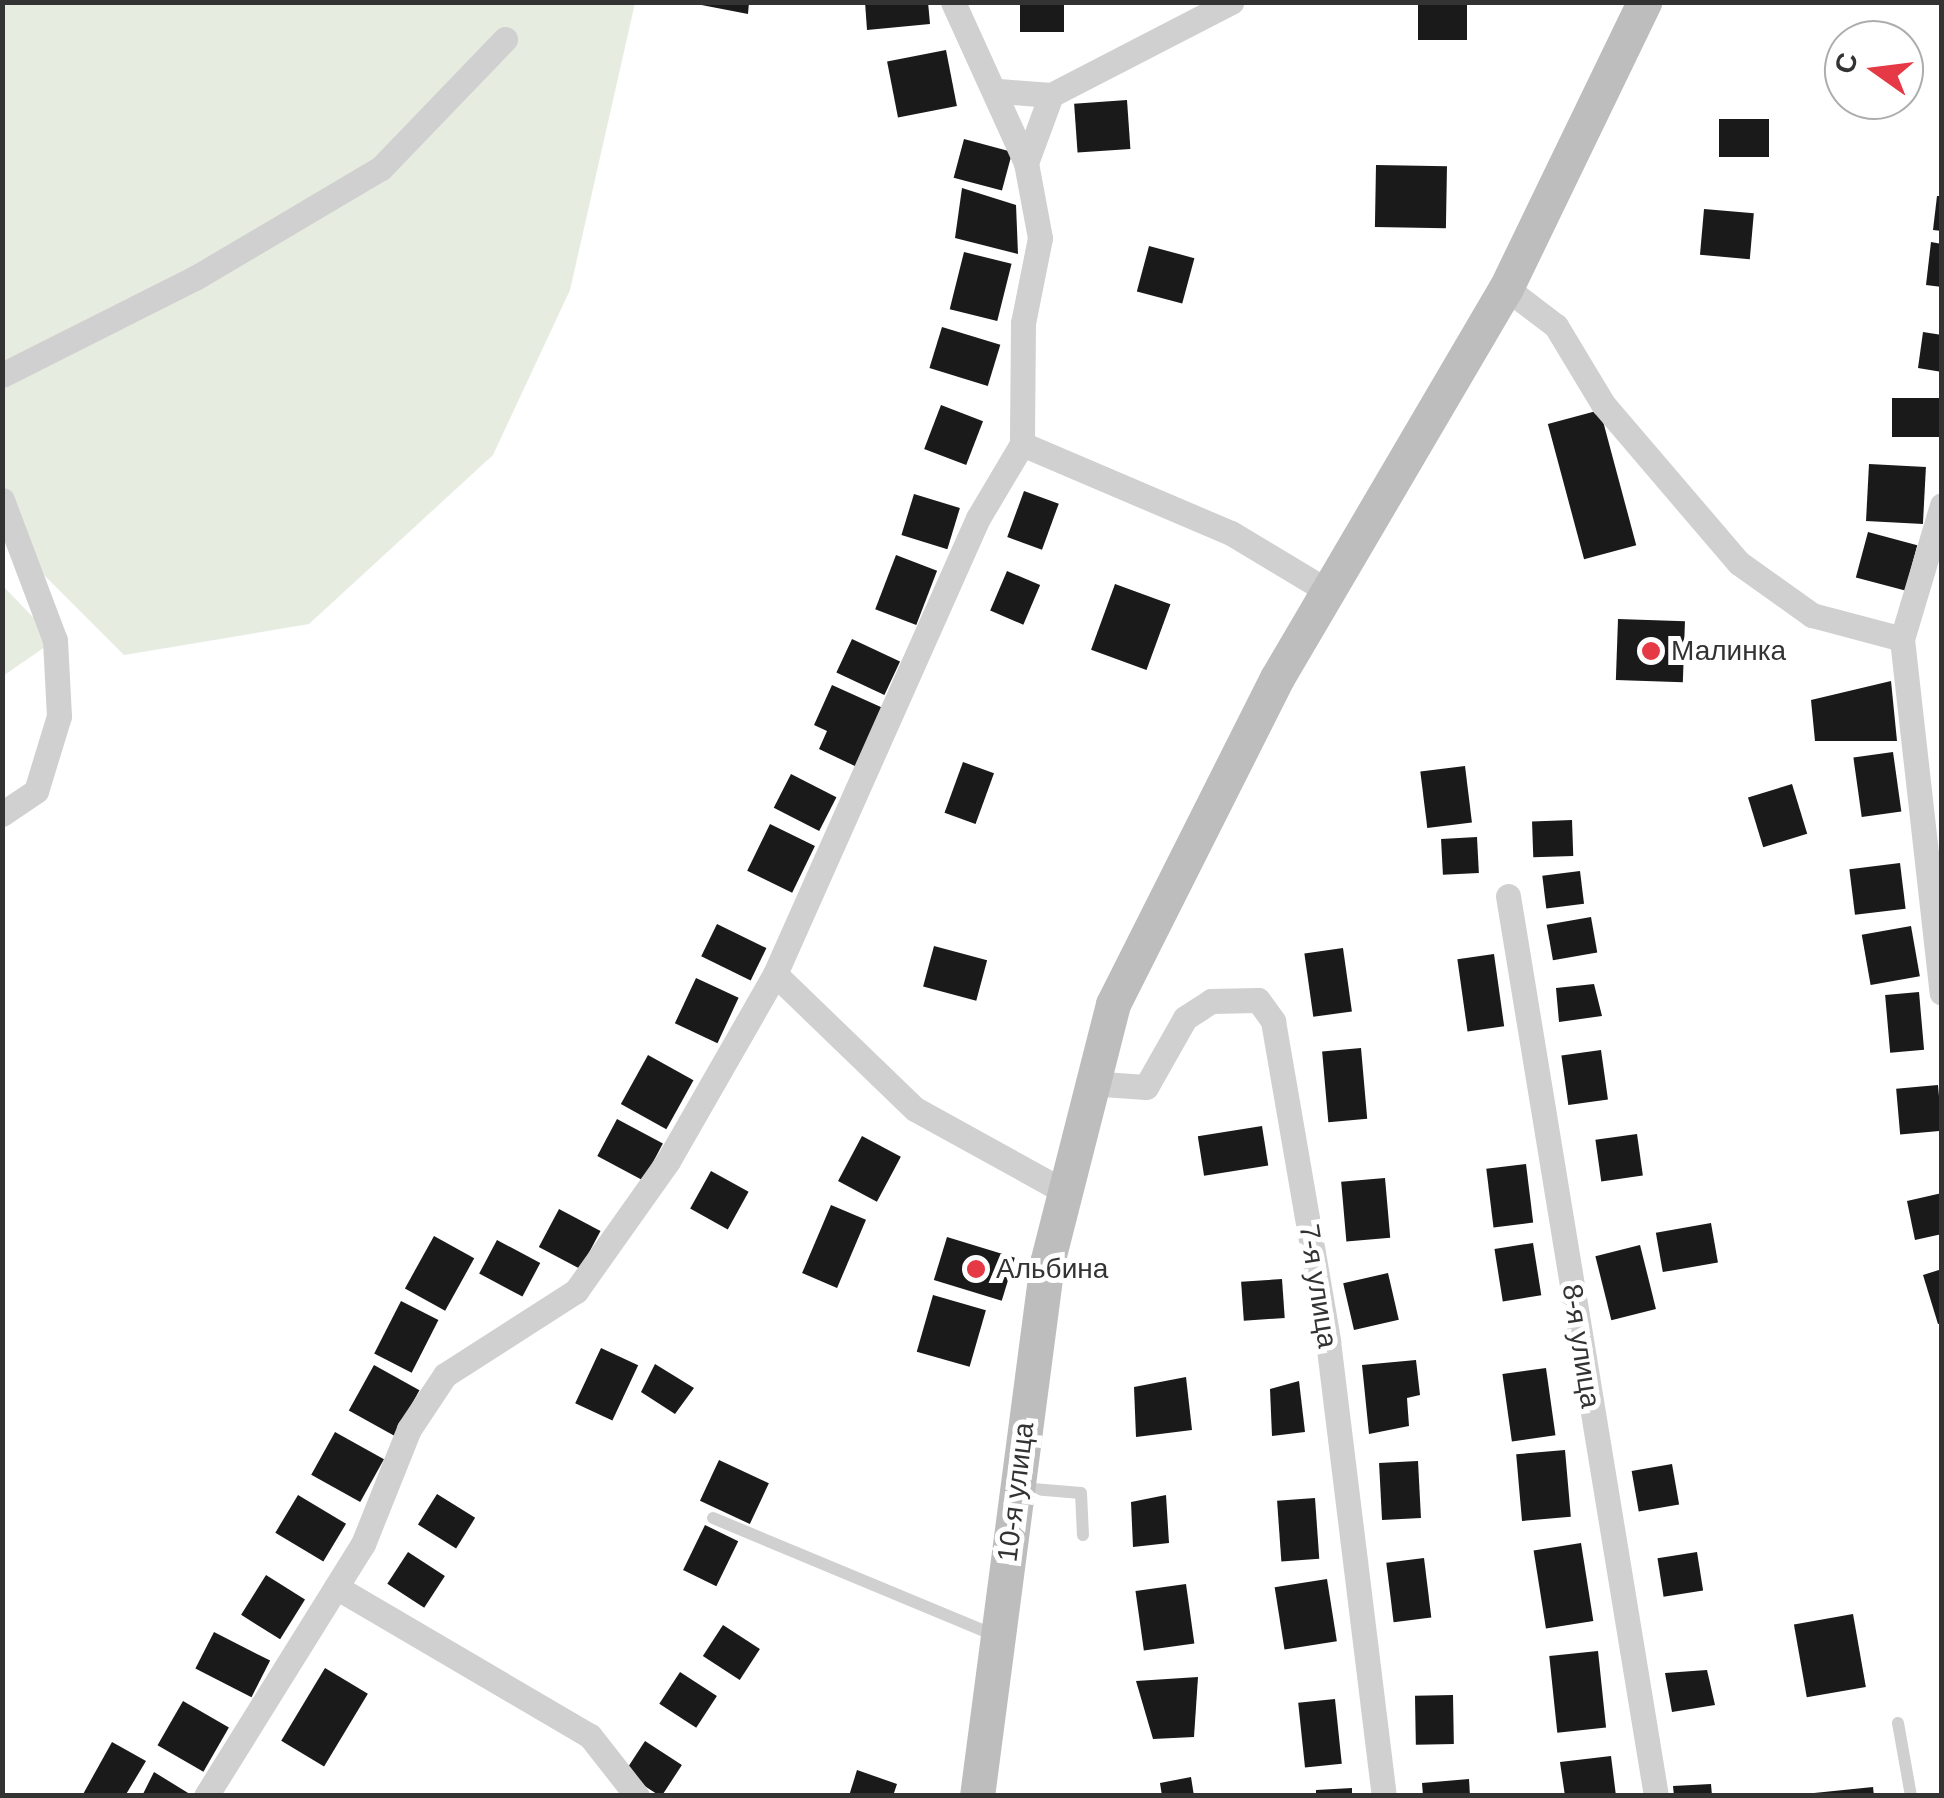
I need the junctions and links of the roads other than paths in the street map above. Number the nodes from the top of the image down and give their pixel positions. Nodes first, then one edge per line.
1 (952, 2) edge
2 (1231, 2) edge
3 (1644, 2) edge
4 (505, 39) dead end
5 (999, 91) junction
6 (1051, 95) junction
7 (1026, 164) junction
8 (1506, 288) junction
9 (2, 375) edge
10 (1022, 444) junction
11 (2, 500) edge
12 (1942, 505) edge
13 (1329, 592) junction
14 (1902, 638) junction
15 (2, 814) edge
16 (1508, 896) dead end
17 (775, 974) junction
18 (1942, 994) edge
19 (1088, 1083) junction
20 (1062, 1190) junction
21 (1017, 1488) junction
22 (713, 1518) dead end
23 (1083, 1535) dead end
24 (336, 1587) junction
25 (997, 1636) junction
26 (1898, 1723) dead end
27 (206, 1796) edge
28 (637, 1796) edge
29 (976, 1796) edge
30 (1384, 1796) edge
31 (1656, 1796) edge
32 (1911, 1796) edge

1 - 5 street
2 - 6 street
3 - 8 street, 10-я улица
4 - 9 street
5 - 6 street
5 - 7 street
6 - 7 street
7 - 10 street
8 - 13 street, 10-я улица
8 - 14 street
10 - 13 street
10 - 17 street
11 - 15 street
12 - 14 street
13 - 19 street, 10-я улица
14 - 18 street
16 - 31 street, 8-я улица
17 - 20 street
17 - 24 street
19 - 20 street, 10-я улица
19 - 30 street, 7-я улица
20 - 21 street, 10-я улица
21 - 23 lane
21 - 25 street, 10-я улица
22 - 25 lane
24 - 27 street
24 - 28 street
25 - 29 street, 10-я улица
26 - 32 lane

